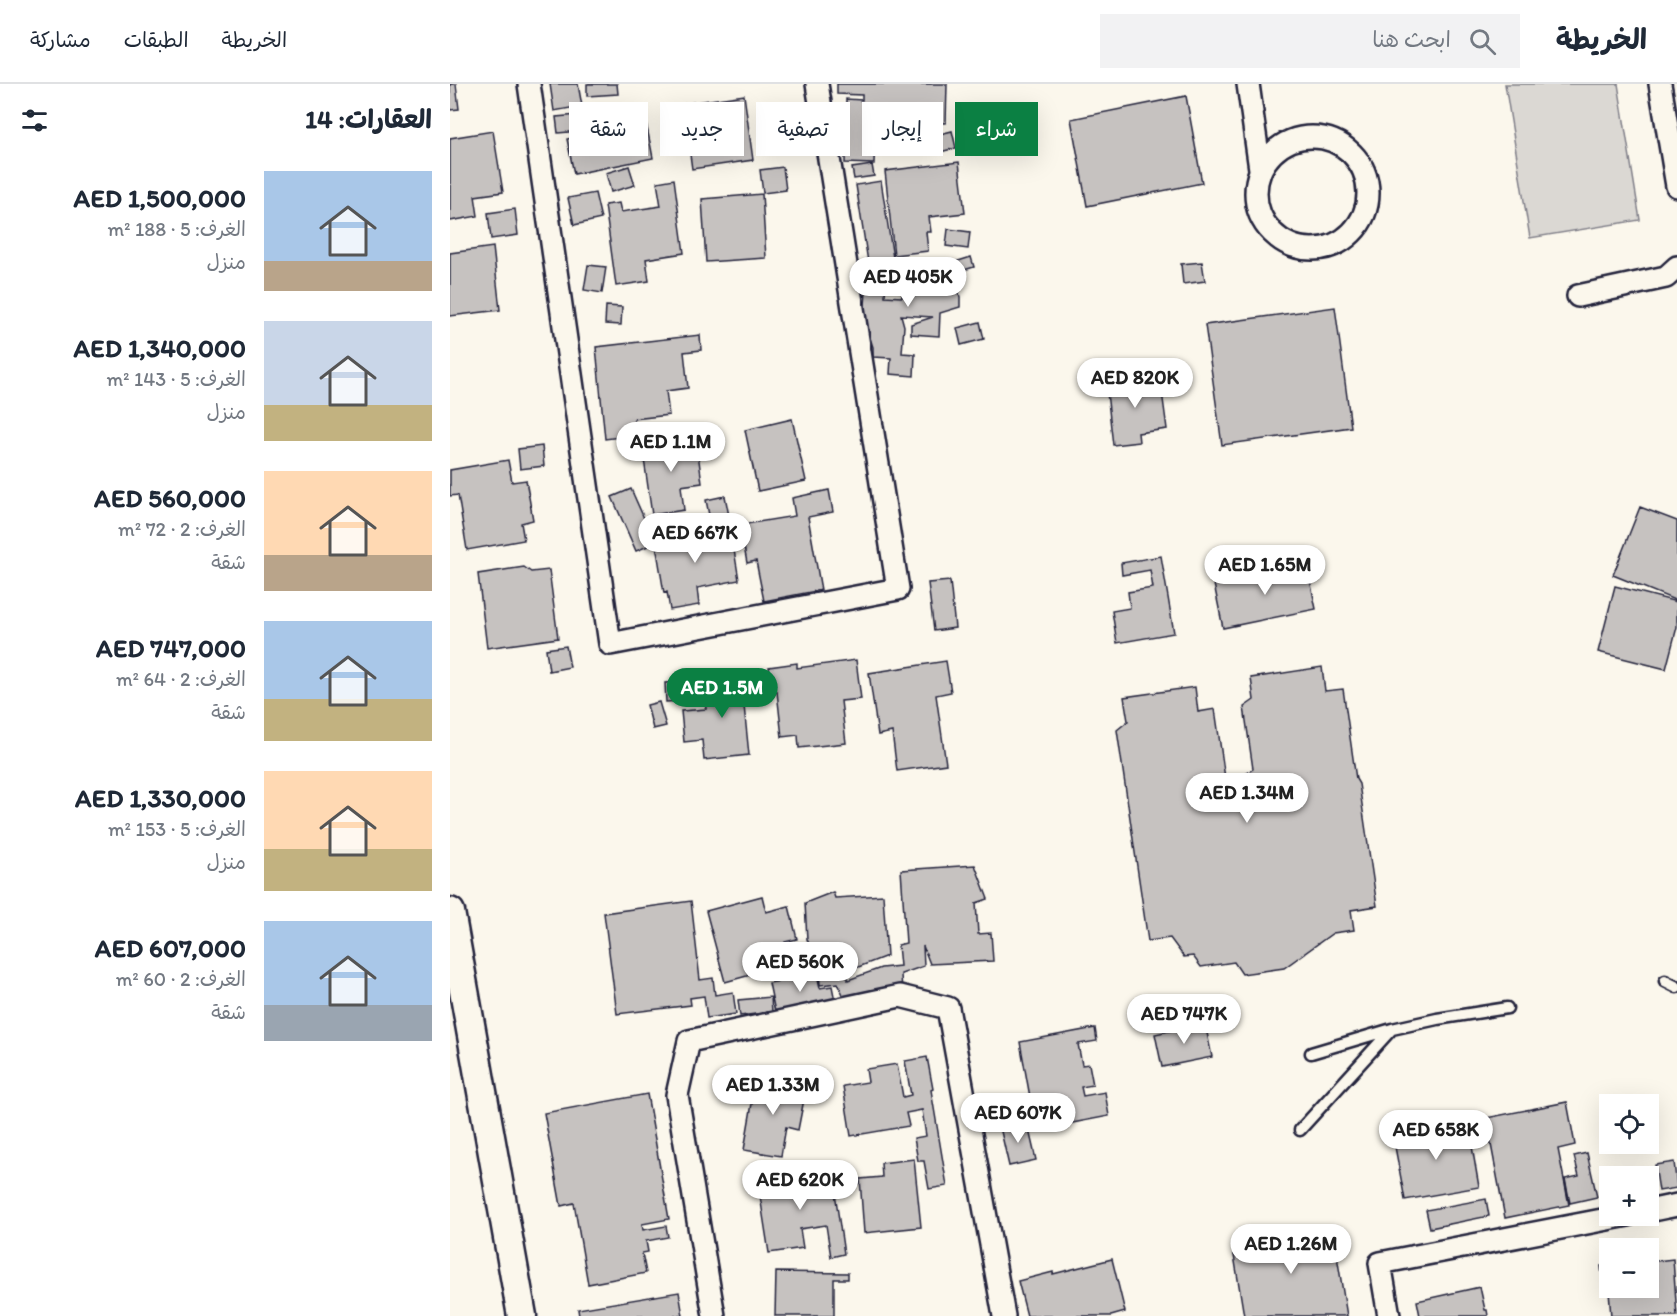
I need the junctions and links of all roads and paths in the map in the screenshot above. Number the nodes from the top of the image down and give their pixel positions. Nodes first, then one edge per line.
1 (528, 84) edge
2 (817, 84) edge
3 (1248, 84) edge
4 (1660, 84) edge
5 (1260, 170) junction
6 (1677, 186) edge
7 (1677, 267) edge
8 (1578, 296) dead end
9 (450, 912) edge
10 (1677, 979) edge
11 (1677, 987) edge
12 (1507, 1008) dead end
13 (1392, 1029) junction
14 (1311, 1053) dead end
15 (1300, 1130) dead end
16 (1677, 1206) edge
17 (1659, 1209) edge
18 (1599, 1221) edge
19 (522, 1316) edge
20 (714, 1316) edge
21 (1004, 1316) edge
22 (1389, 1316) edge

1 - 2 street
3 - 5 street
4 - 6 street
5 - 5 street
7 - 8 street
9 - 19 street
10 - 11 lane
12 - 13 lane
13 - 14 lane
13 - 15 lane
16 - 17 street
18 - 22 street
20 - 21 street

